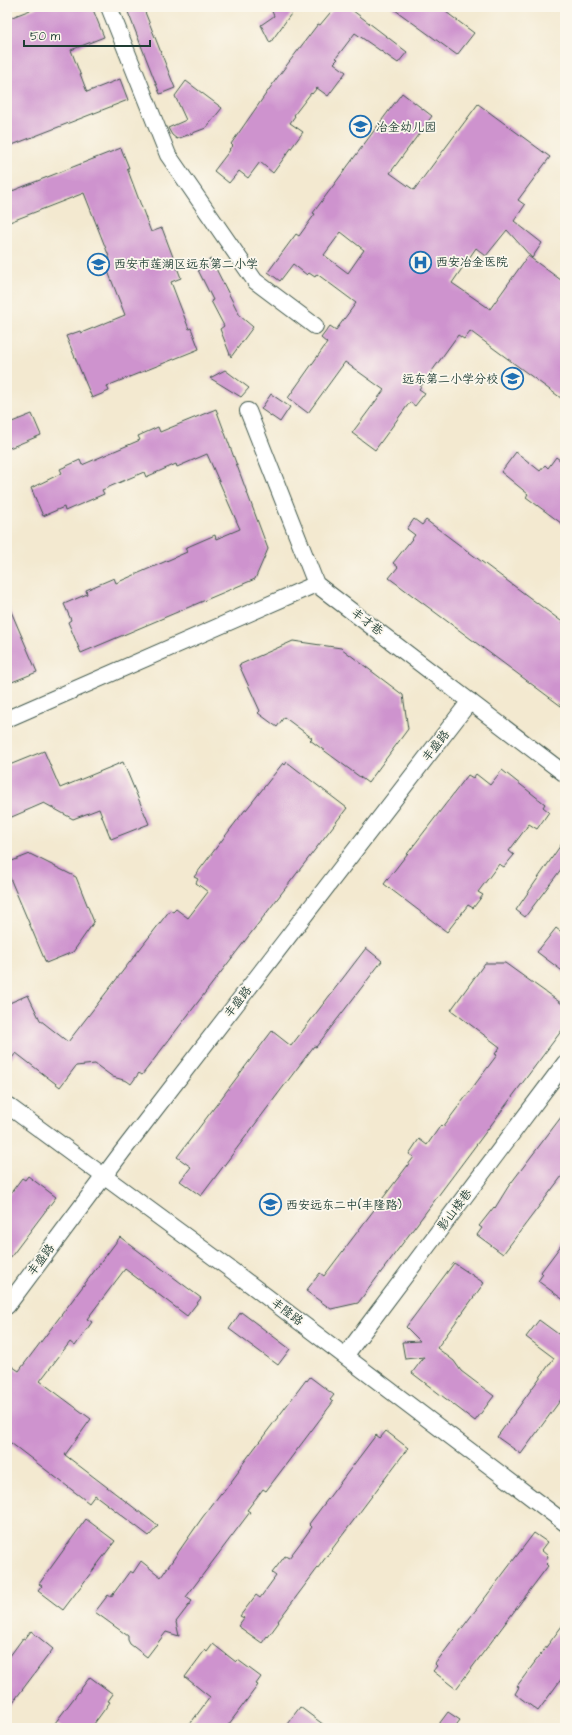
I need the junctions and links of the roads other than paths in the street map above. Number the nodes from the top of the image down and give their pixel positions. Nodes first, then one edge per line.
1 (109, 7) edge
2 (315, 326) dead end
3 (248, 411) dead end
4 (316, 584) junction
5 (470, 701) junction
6 (7, 719) edge
7 (565, 774) edge
8 (565, 1063) edge
9 (7, 1105) edge
10 (104, 1176) junction
11 (7, 1306) edge
12 (345, 1356) junction
13 (565, 1524) edge

1 - 2 street
3 - 4 street
4 - 5 street, 丰才巷
4 - 6 street
5 - 7 street, 丰才巷
5 - 10 street, 丰盛路
8 - 12 street, 影山楼巷
9 - 10 street, 丰隆路
10 - 11 street, 丰盛路
10 - 12 street, 丰隆路
12 - 13 street, 丰隆路

